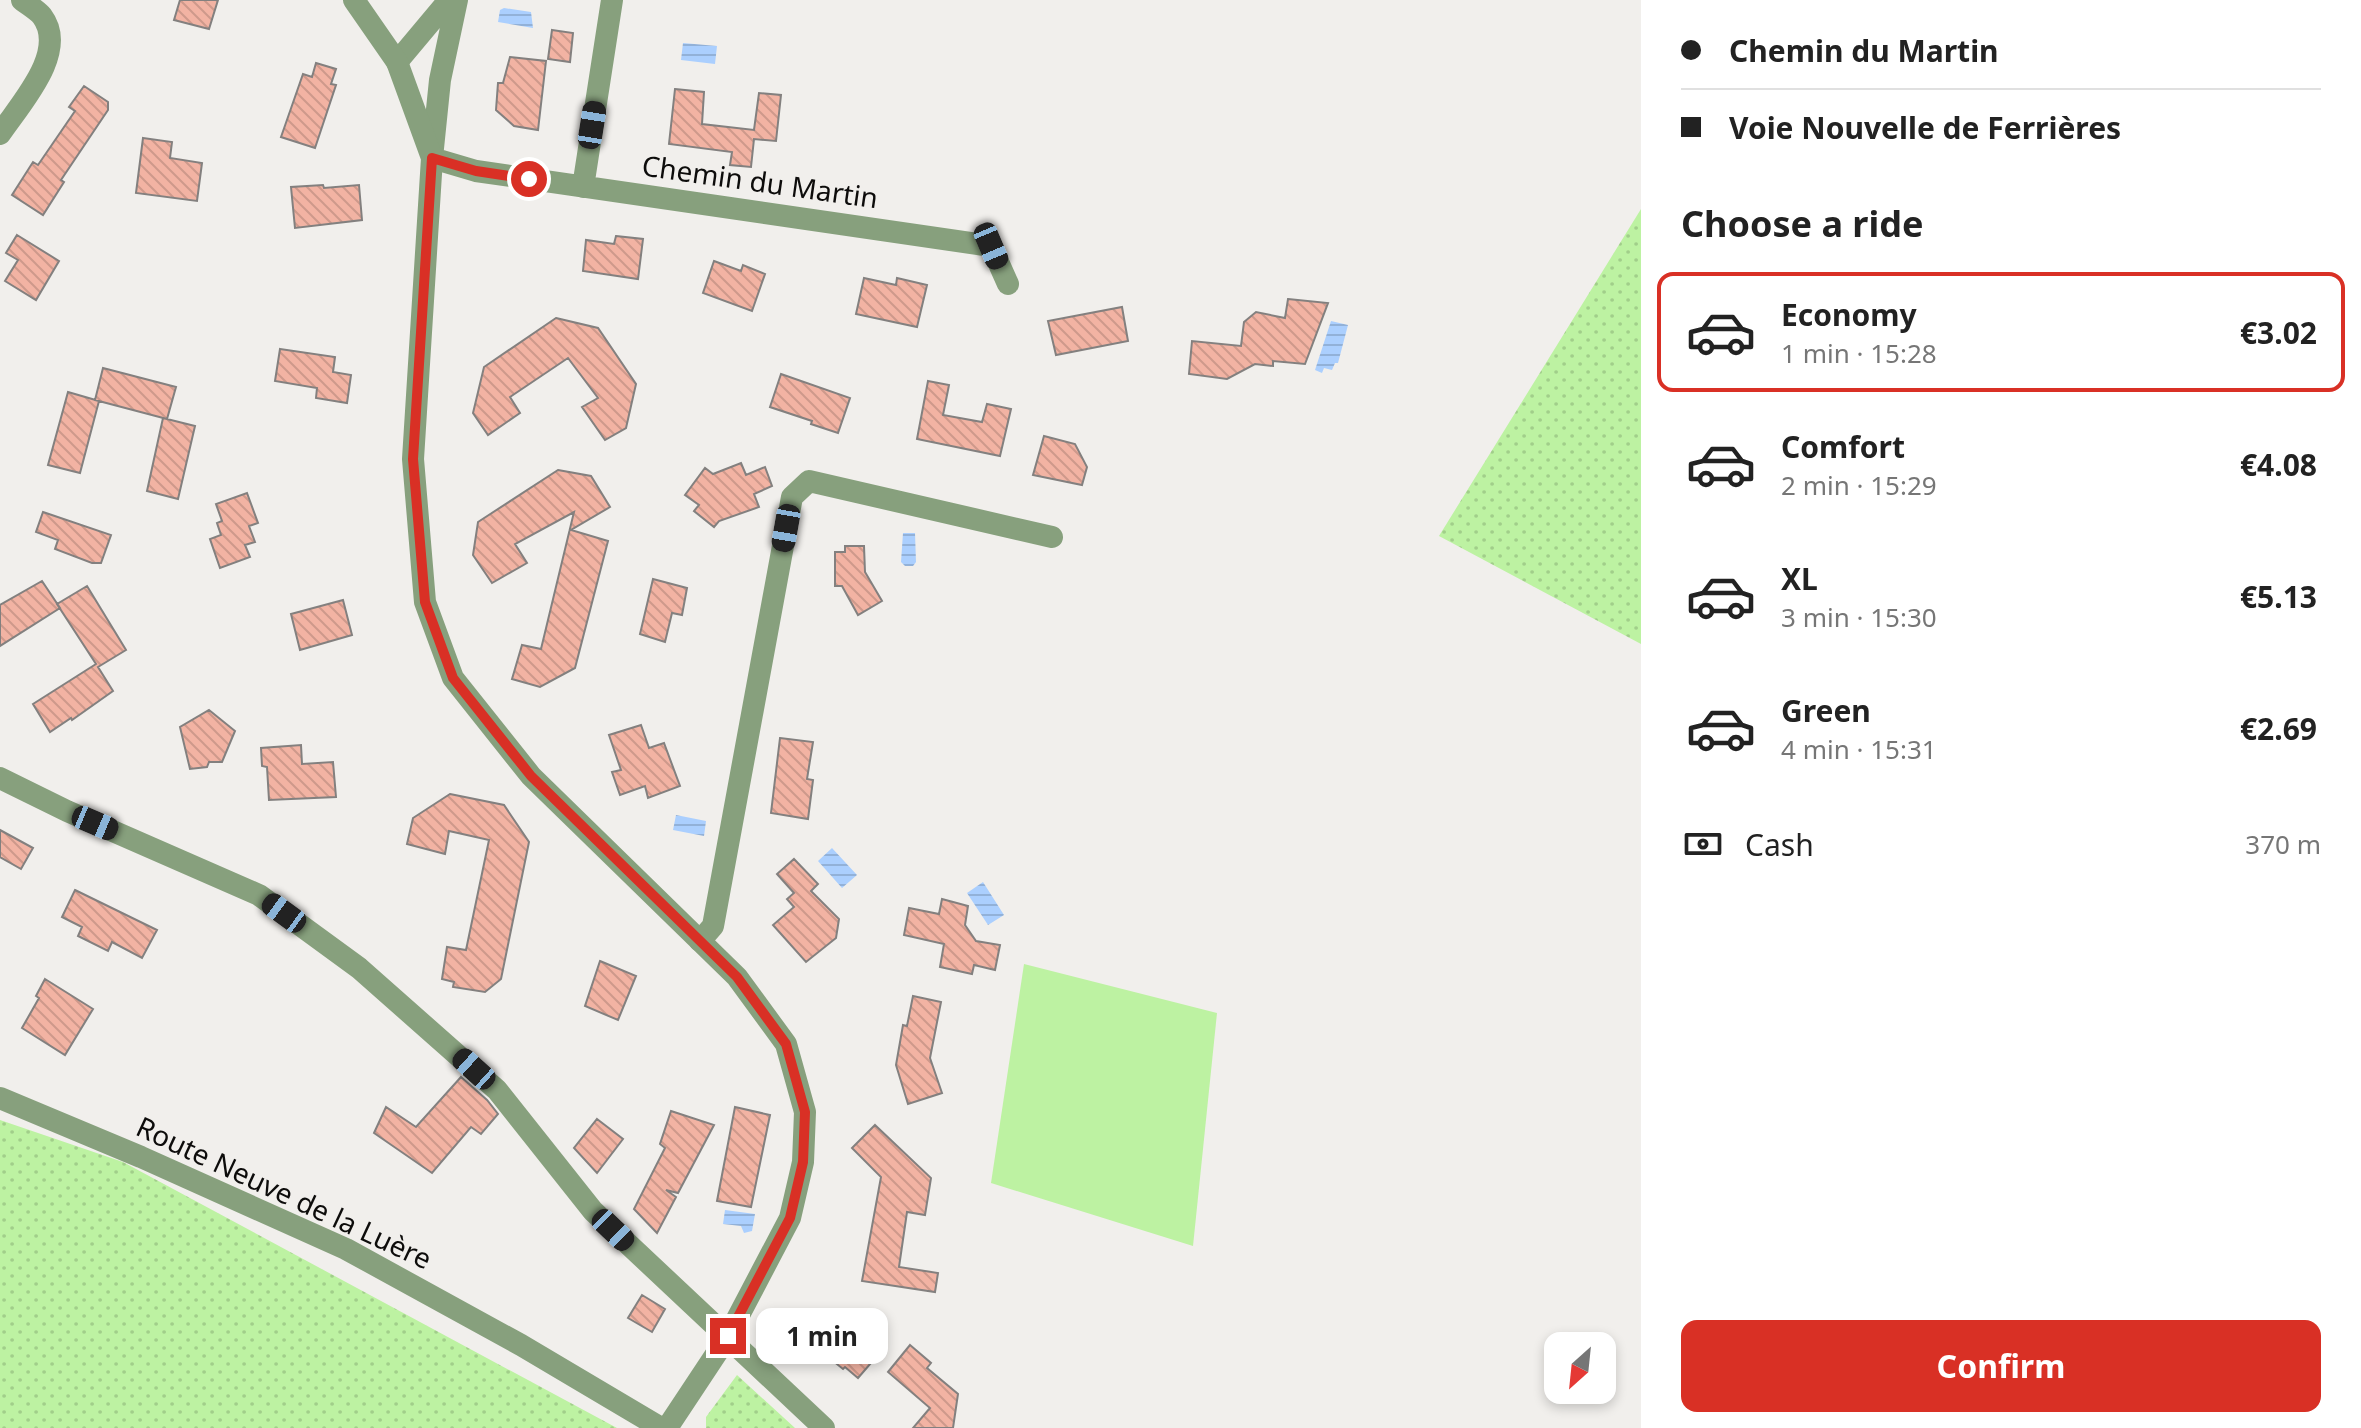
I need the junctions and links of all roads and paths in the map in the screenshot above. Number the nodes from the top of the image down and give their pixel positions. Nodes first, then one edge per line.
1 (22, 0) edge
2 (354, 0) edge
3 (449, 0) edge
4 (457, 0) edge
5 (612, 0) edge
6 (397, 62) junction
7 (0, 134) edge
8 (432, 158) junction
9 (583, 187) junction
10 (1008, 284) dead end
11 (1052, 537) dead end
12 (0, 778) edge
13 (700, 941) junction
14 (0, 1098) edge
15 (728, 1336) junction
16 (661, 1428) edge
17 (667, 1428) edge
18 (824, 1428) edge

1 - 7 street
2 - 6 street
3 - 6 street
4 - 8 street
5 - 9 street
6 - 8 street
8 - 9 street, Chemin du Martin
8 - 13 street
9 - 10 street, Chemin du Martin
11 - 13 street
12 - 15 street
13 - 15 street
14 - 16 street, Route Neuve de la Luère
15 - 17 street
15 - 18 street

